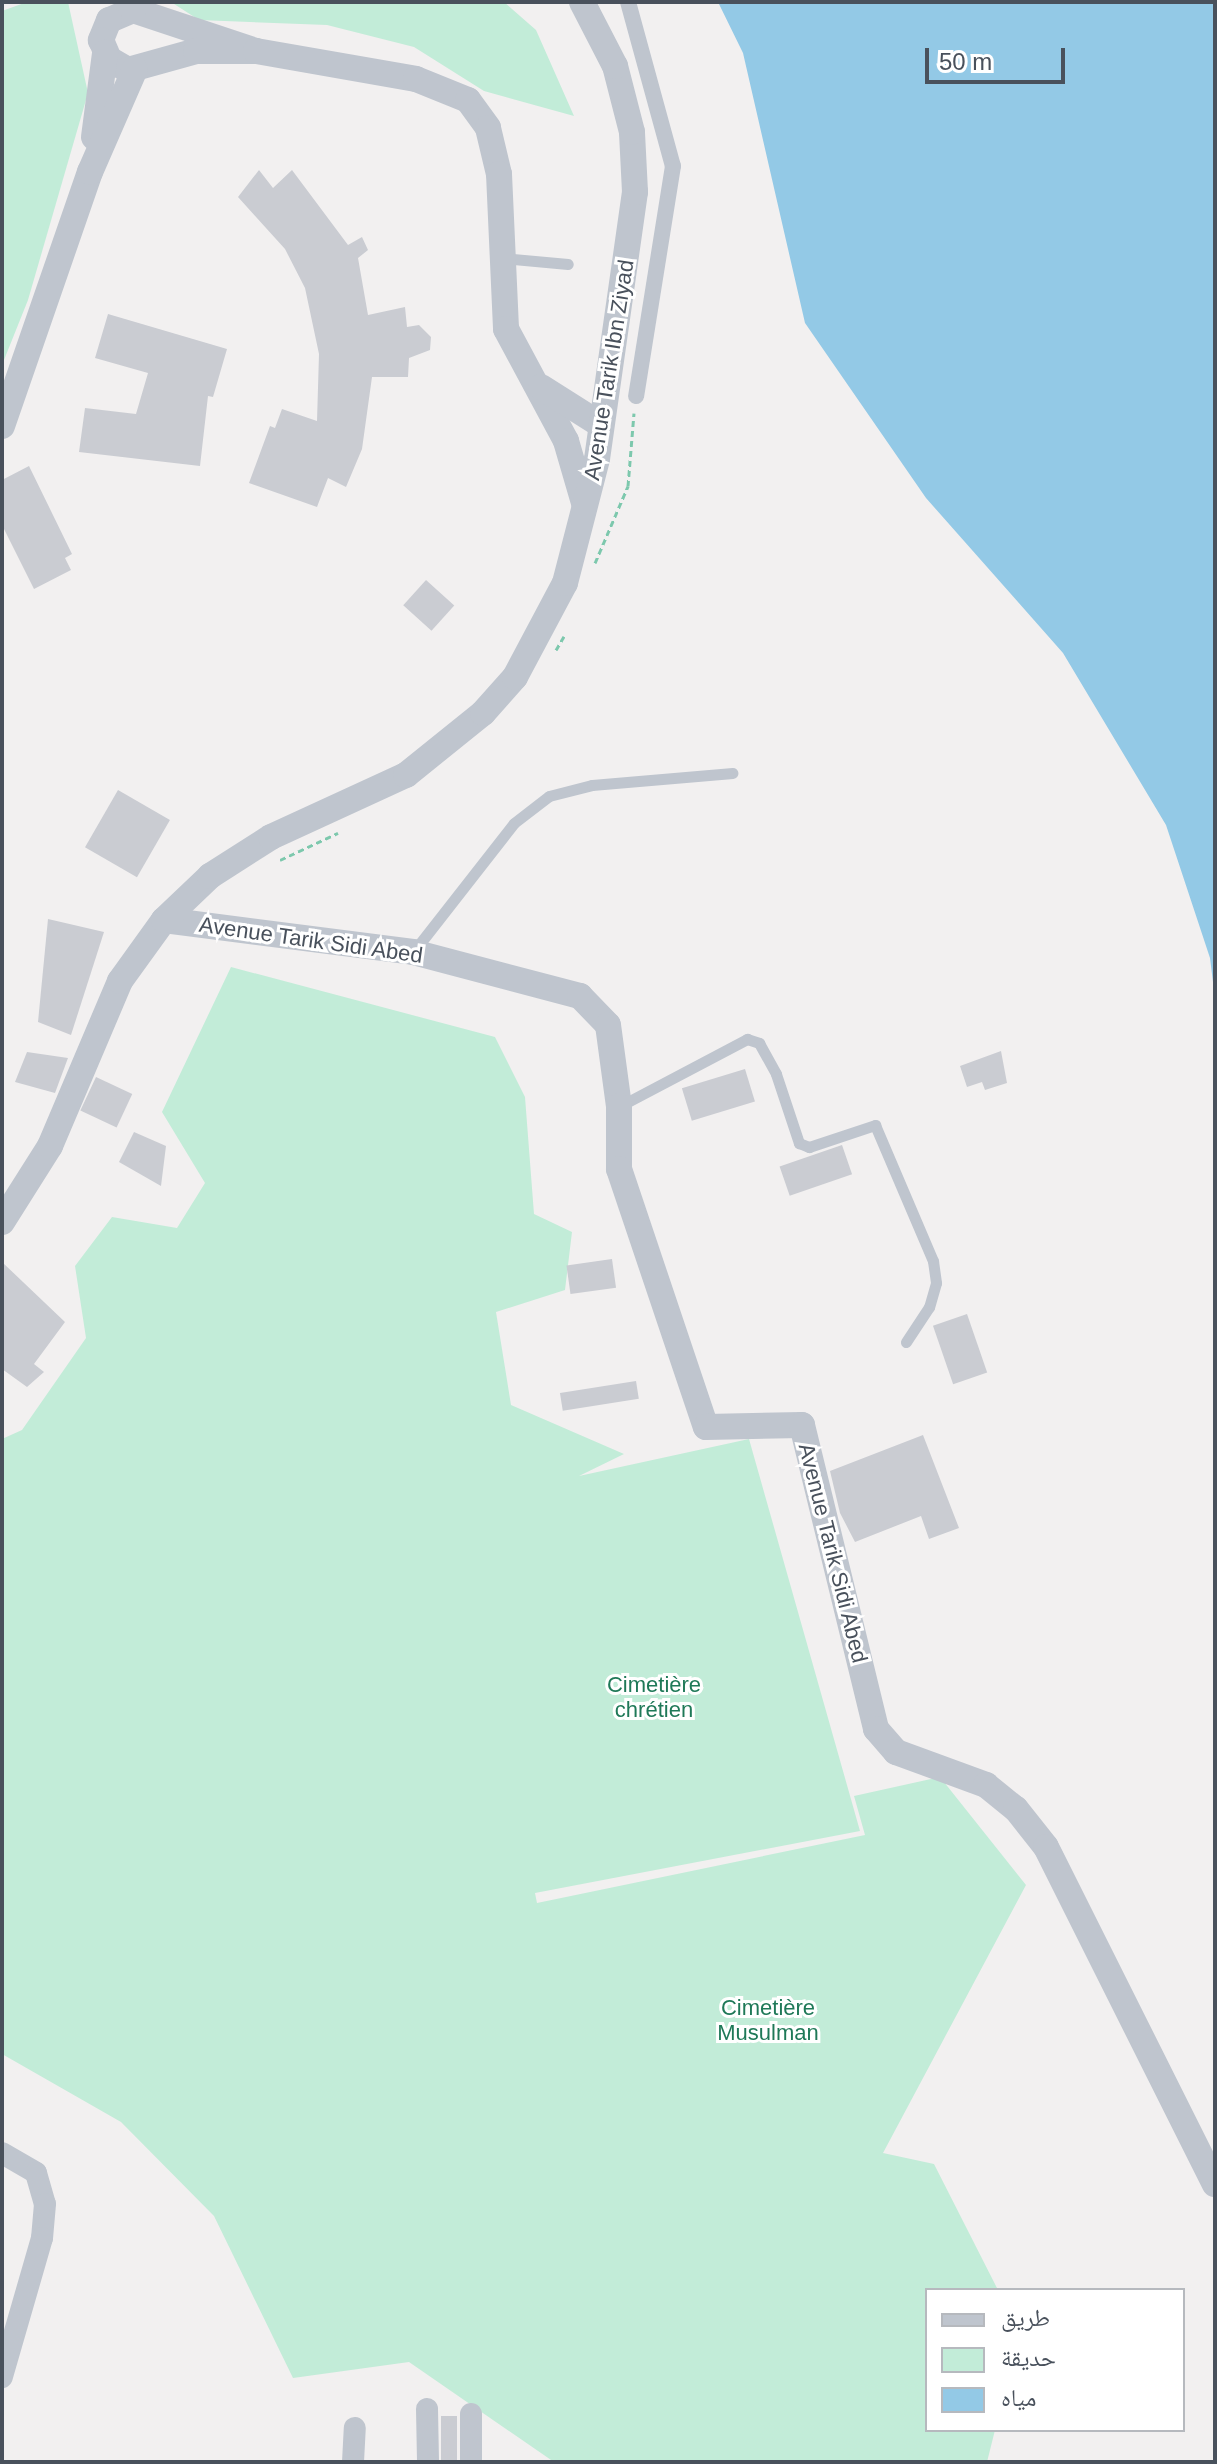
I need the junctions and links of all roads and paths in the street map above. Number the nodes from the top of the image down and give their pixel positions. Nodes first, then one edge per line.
1 (582, 2) edge
2 (628, 2) edge
3 (124, 11) edge
4 (256, 51) junction
5 (105, 53) junction
6 (139, 68) junction
7 (90, 172) junction
8 (501, 258) junction
9 (568, 264) dead end
10 (613, 366) junction
11 (538, 385) junction
12 (636, 396) dead end
13 (572, 408) junction
14 (601, 425) junction
15 (2, 426) edge
16 (566, 441) junction
17 (597, 459) junction
18 (584, 506) junction
19 (732, 773) dead end
20 (164, 920) junction
21 (413, 952) junction
22 (619, 1106) junction
23 (2, 1222) edge
24 (906, 1342) dead end
25 (2, 2153) edge
26 (1215, 2184) edge
27 (2, 2377) edge
28 (427, 2409) dead end
29 (471, 2414) dead end
30 (355, 2428) dead end
31 (353, 2462) edge
32 (428, 2462) edge
33 (471, 2462) edge

1 - 10 street, Avenue Tarik Ibn Ziyad
2 - 12 street
3 - 4 street
3 - 5 street
3 - 6 street
4 - 6 street
4 - 8 street
5 - 6 street
5 - 7 street
6 - 7 street
7 - 15 street
8 - 9 lane
8 - 11 street
10 - 13 street
10 - 14 street, Avenue Tarik Ibn Ziyad
11 - 13 street
11 - 16 street
13 - 14 street
14 - 17 street, Avenue Tarik Ibn Ziyad
16 - 17 street
16 - 18 street
17 - 18 street, Avenue Tarik Ibn Ziyad
18 - 20 street, Avenue Tarik Ibn Ziyad
19 - 21 lane
20 - 21 street, Avenue Tarik Sidi Abed
20 - 23 street, Avenue Tarik Ibn Ziyad
21 - 22 street, Avenue Tarik Sidi Abed
22 - 24 lane
22 - 26 street, Avenue Tarik Sidi Abed
25 - 27 street
28 - 32 street
29 - 33 street
30 - 31 street

